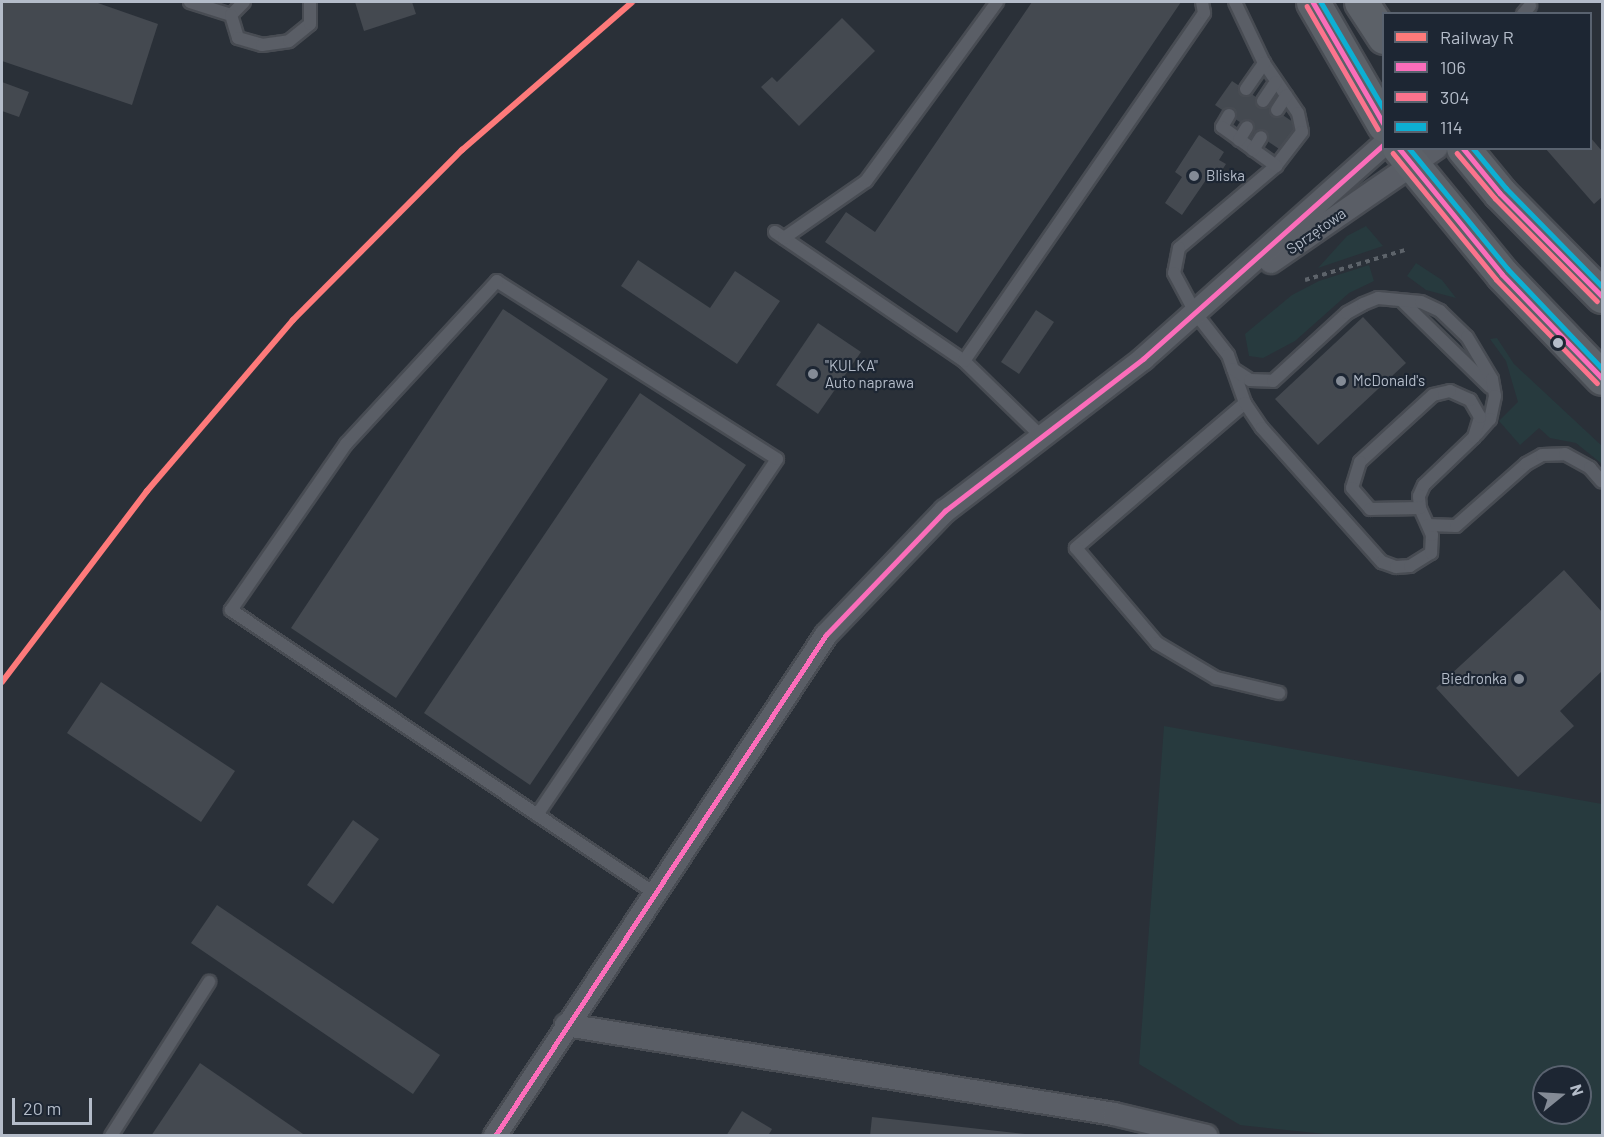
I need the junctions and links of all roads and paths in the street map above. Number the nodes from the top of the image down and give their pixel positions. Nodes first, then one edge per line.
1 (190, 2) edge
2 (244, 2) edge
3 (310, 2) edge
4 (997, 2) edge
5 (1202, 2) edge
6 (1235, 2) edge
7 (1313, 2) edge
8 (1361, 2) edge
9 (231, 15) junction
10 (1382, 35) edge
11 (1264, 63) junction
12 (1276, 82) junction
13 (1246, 89) dead end
14 (1286, 96) junction
15 (1263, 101) dead end
16 (1277, 110) dead end
17 (1229, 115) dead end
18 (1382, 123) edge
19 (1247, 127) dead end
20 (1261, 137) dead end
21 (1239, 140) junction
22 (1382, 145) edge
23 (1253, 150) junction
24 (1465, 150) edge
25 (1415, 155) edge
26 (1276, 166) junction
27 (1405, 250) dead end
28 (1305, 280) dead end
29 (1602, 296) edge
30 (1397, 297) junction
31 (1196, 314) junction
32 (964, 361) junction
33 (1233, 369) junction
34 (1602, 378) edge
35 (1495, 396) junction
36 (1245, 403) junction
37 (1042, 437) junction
38 (1474, 437) junction
39 (1602, 482) edge
40 (1420, 508) junction
41 (1428, 525) junction
42 (1279, 693) dead end
43 (537, 815) junction
44 (654, 893) junction
45 (209, 982) dead end
46 (566, 1025) junction
47 (111, 1136) edge
48 (495, 1136) edge
49 (1206, 1136) edge

1 - 9 lane
2 - 9 lane
3 - 9 lane
4 - 32 lane
5 - 32 lane
6 - 11 lane
7 - 18 main road
8 - 10 main road
11 - 12 lane
11 - 13 lane
12 - 14 lane
12 - 15 lane
14 - 16 lane
14 - 26 lane
17 - 21 lane
19 - 21 lane
20 - 23 lane
21 - 23 lane
22 - 31 street, Sprzętowa
23 - 26 lane
24 - 29 main road
25 - 31 street, Sprzętowa
25 - 34 main road
26 - 31 lane
27 - 28 path
30 - 33 lane
30 - 35 lane
30 - 35 lane
31 - 33 lane
31 - 37 street, Sprzętowa
32 - 37 lane
33 - 36 lane
35 - 38 lane
36 - 41 lane
36 - 42 lane
37 - 44 street, Sprzętowa
38 - 40 lane
38 - 40 lane
39 - 41 lane
40 - 41 lane
43 - 43 lane
43 - 44 lane
44 - 46 street, Sprzętowa
45 - 47 lane
46 - 48 street, Sprzętowa
46 - 49 street

